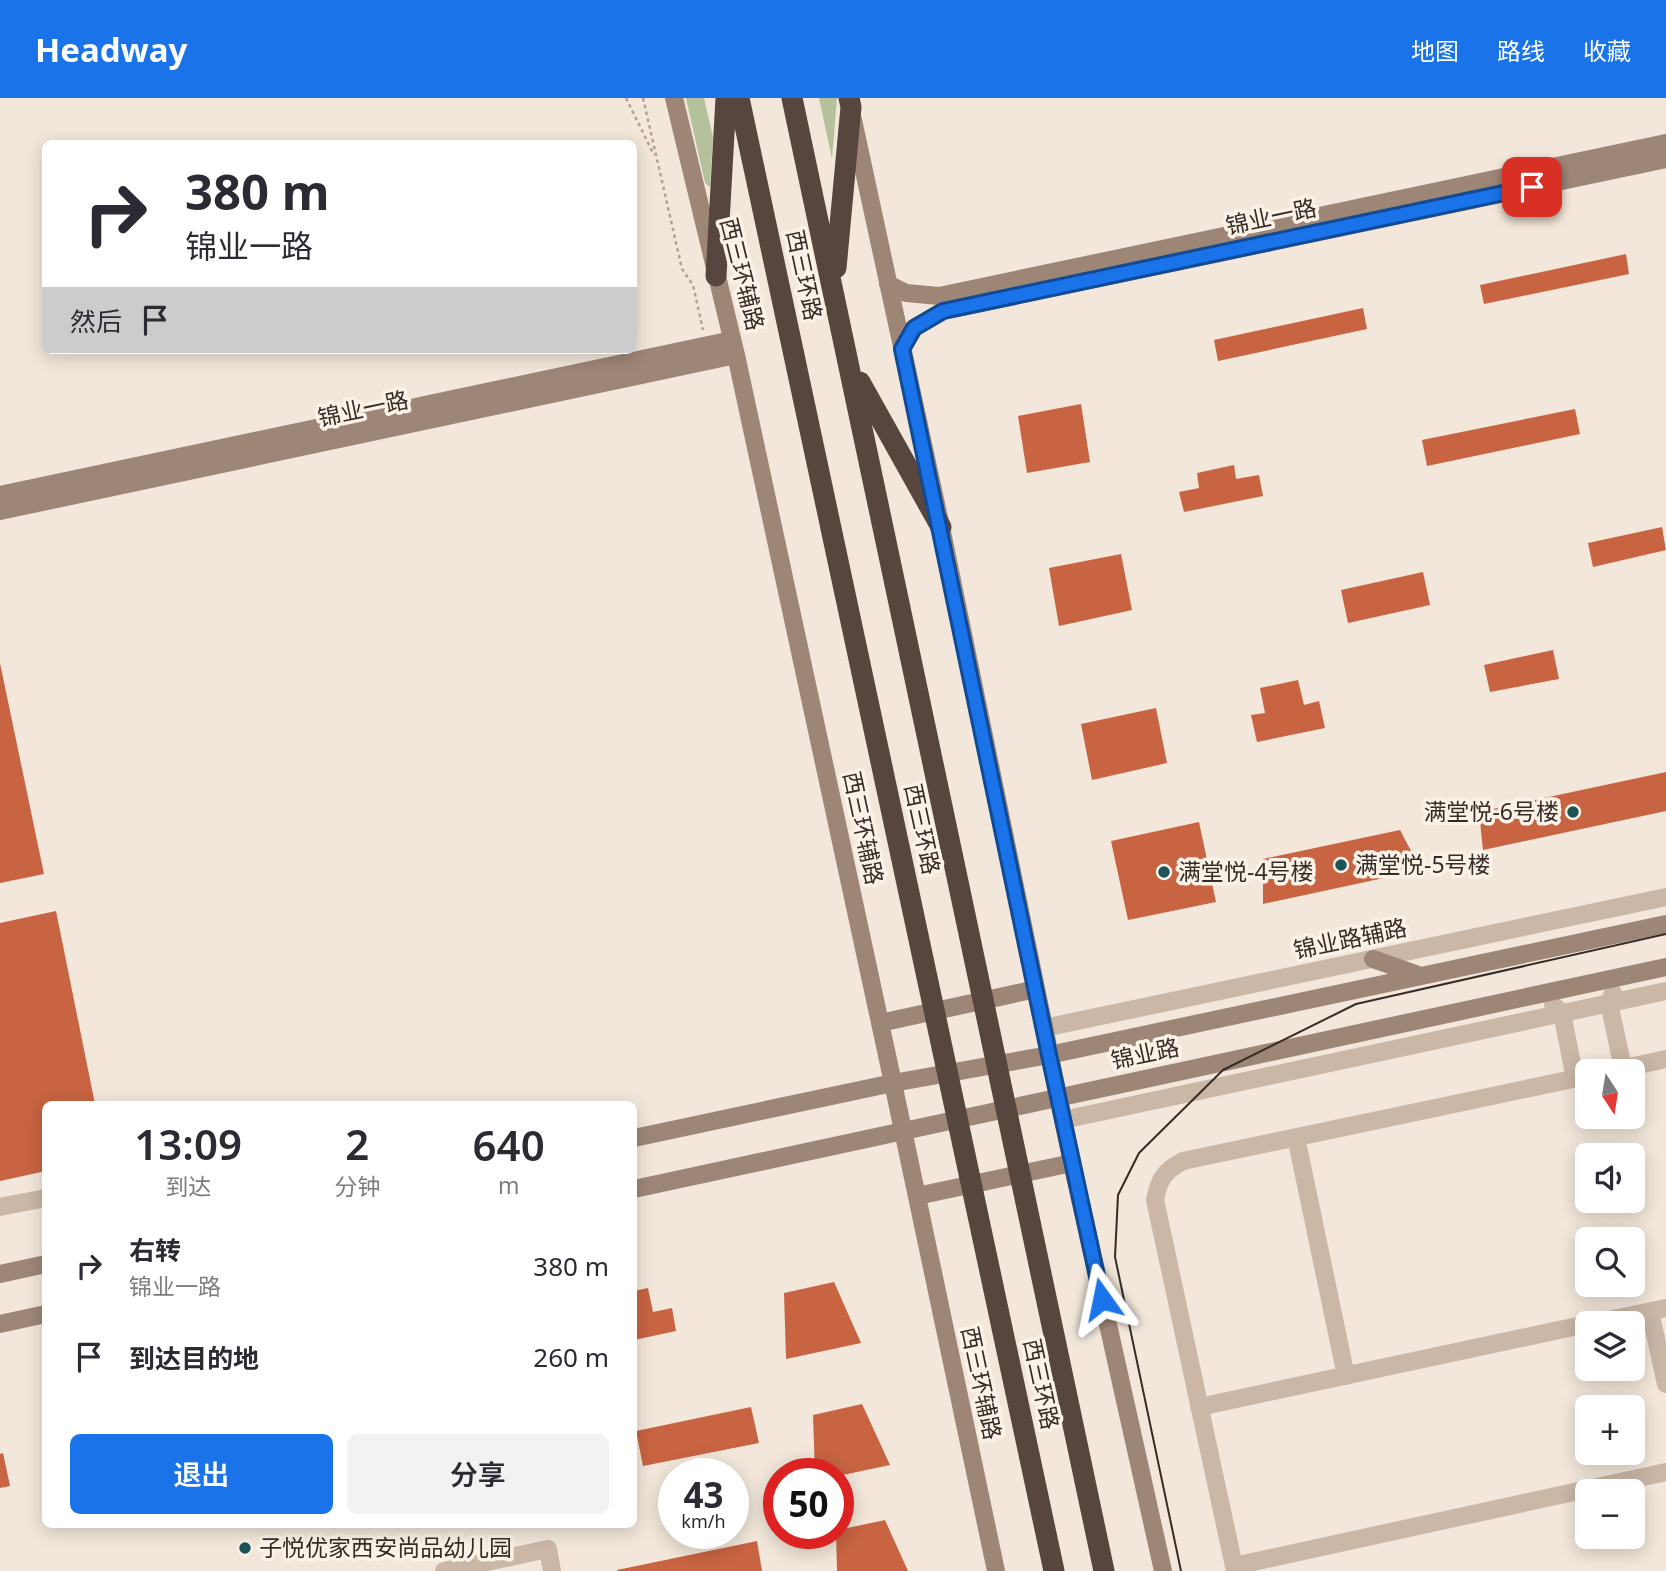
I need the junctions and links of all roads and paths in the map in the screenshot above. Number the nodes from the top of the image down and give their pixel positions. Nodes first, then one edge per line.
1 (626, 98) edge
2 (643, 98) edge
3 (674, 98) edge
4 (726, 98) edge
5 (739, 98) edge
6 (792, 98) edge
7 (850, 102) edge
8 (1666, 143) edge
9 (1666, 159) edge
10 (657, 161) junction
11 (716, 276) junction
12 (888, 284) junction
13 (834, 291) junction
14 (706, 345) junction
15 (734, 347) junction
16 (902, 349) junction
17 (849, 363) junction
18 (0, 495) edge
19 (0, 511) edge
20 (941, 527) junction
21 (1666, 897) edge
22 (1666, 924) edge
23 (1373, 959) junction
24 (1666, 967) edge
25 (1420, 976) junction
26 (1618, 977) junction
27 (1036, 989) junction
28 (1666, 991) edge
29 (1540, 994) junction
30 (1609, 1003) junction
31 (1562, 1013) junction
32 (880, 1023) junction
33 (1044, 1028) junction
34 (1049, 1055) junction
35 (1576, 1059) edge
36 (1616, 1059) edge
37 (1666, 1059) edge
38 (1645, 1064) edge
39 (1575, 1078) edge
40 (893, 1083) junction
41 (1058, 1097) junction
42 (1063, 1120) junction
43 (903, 1131) junction
44 (637, 1137) edge
45 (1296, 1137) junction
46 (1072, 1163) junction
47 (637, 1188) edge
48 (917, 1196) junction
49 (42, 1199) edge
50 (0, 1207) edge
51 (42, 1265) edge
52 (0, 1274) edge
53 (1658, 1309) edge
54 (42, 1315) edge
55 (0, 1324) edge
56 (1575, 1327) edge
57 (1346, 1376) junction
58 (1666, 1384) edge
59 (1199, 1407) junction
60 (1666, 1472) edge
61 (1234, 1569) edge
62 (444, 1571) edge
63 (552, 1571) edge
64 (996, 1571) edge
65 (1054, 1571) edge
66 (1104, 1571) edge
67 (1163, 1571) edge

1 - 10 path
2 - 10 path
3 - 11 main road, 西三环辅路
4 - 11 highway
5 - 65 highway, 西三环路
6 - 13 highway, 西三环路
7 - 12 main road
7 - 13 highway
8 - 12 main road, 锦业一路
9 - 16 main road, 锦业一路
10 - 14 path
11 - 15 main road, 西三环辅路
12 - 16 main road
13 - 17 highway, 西三环路
14 - 15 main road, 锦业一路
14 - 18 main road, 锦业一路
15 - 19 main road, 锦业一路
15 - 32 main road, 西三环辅路
16 - 20 main road
17 - 20 highway
17 - 66 highway, 西三环路
20 - 27 main road
21 - 23 street, 锦业路辅路
22 - 25 main road, 锦业路
23 - 25 main road
23 - 33 street, 锦业路辅路
24 - 26 main road, 锦业路
25 - 34 main road, 锦业路
26 - 29 main road, 锦业路
26 - 30 street
27 - 32 main road
27 - 33 main road
28 - 30 street
29 - 31 street
29 - 41 main road, 锦业路
30 - 31 street
30 - 36 street
31 - 35 street
31 - 42 street
32 - 40 main road, 西三环辅路
33 - 34 main road
34 - 40 main road, 锦业路
34 - 41 main road
37 - 38 street
39 - 45 street
40 - 43 main road, 西三环辅路
40 - 44 main road, 锦业路
41 - 42 main road
41 - 43 main road, 锦业路
42 - 46 main road
43 - 47 main road, 锦业路
43 - 48 main road, 西三环辅路
45 - 57 street
45 - 59 street
46 - 48 main road
46 - 67 main road
48 - 64 main road, 西三环辅路
49 - 50 street
51 - 52 main road
53 - 58 street
54 - 55 main road
56 - 57 street
57 - 59 street
59 - 61 street
60 - 61 street
62 - 63 street

